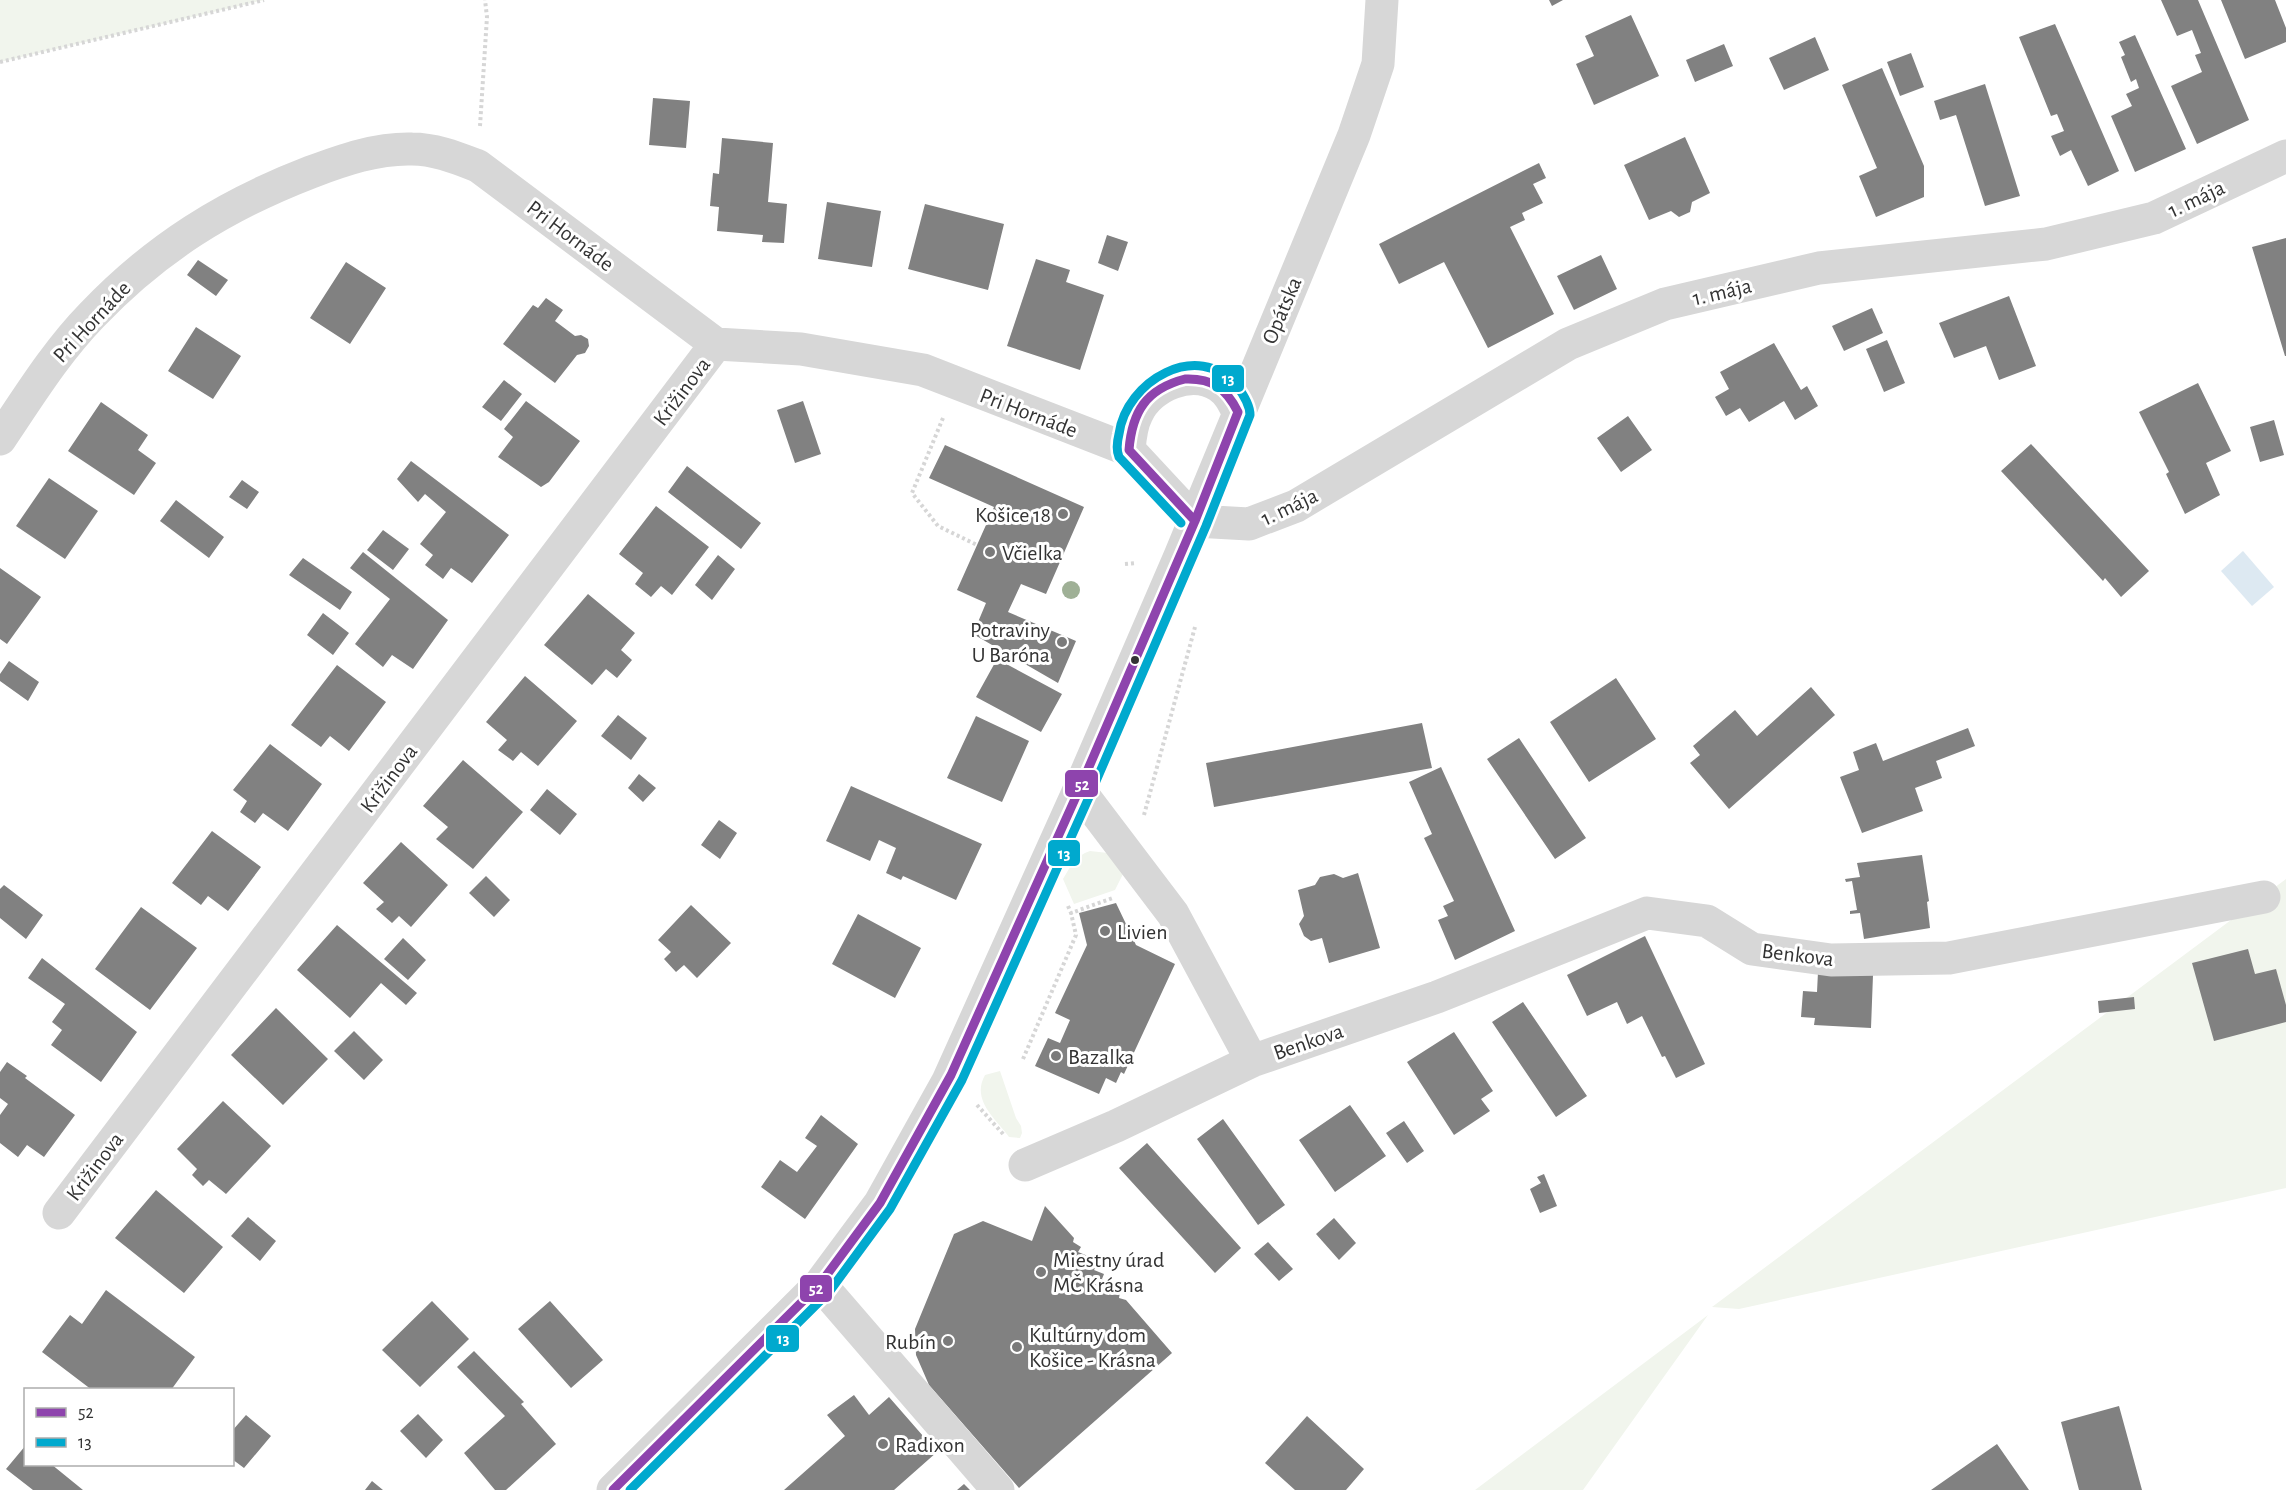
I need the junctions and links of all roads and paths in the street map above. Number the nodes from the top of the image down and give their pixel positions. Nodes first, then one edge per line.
1 (264, 0) edge
2 (485, 0) edge
3 (1382, 0) edge
4 (0, 62) edge
5 (2286, 156) edge
6 (478, 166) junction
7 (716, 344) junction
8 (957, 384) junction
9 (1238, 412) junction
10 (0, 439) edge
11 (1129, 450) junction
12 (1195, 521) junction
13 (977, 545) dead end
14 (1079, 790) junction
15 (2264, 897) dead end
16 (1071, 913) dead end
17 (1023, 1059) dead end
18 (1252, 1061) junction
19 (951, 1075) junction
20 (1028, 1164) joint
21 (59, 1213) dead end
22 (820, 1284) junction
23 (613, 1490) edge
24 (998, 1490) edge

1 - 4 path
2 - 6 path
3 - 9 street, Opátska
5 - 12 street, 1. mája
6 - 7 street, Pri Hornáde
6 - 10 street, Pri Hornáde
7 - 8 street, Pri Hornáde
7 - 21 street, Križinova
8 - 11 street, Pri Hornáde
8 - 13 path
9 - 11 street
9 - 12 street, Opátska
11 - 12 street, Pri Hornáde
12 - 14 street, Opátska
14 - 18 street, Benkova
14 - 19 street, Opátska
15 - 18 street, Benkova
16 - 17 path
18 - 20 street, Benkova
19 - 20 path
19 - 22 street, Opátska
22 - 23 street, Opátska
22 - 24 street

